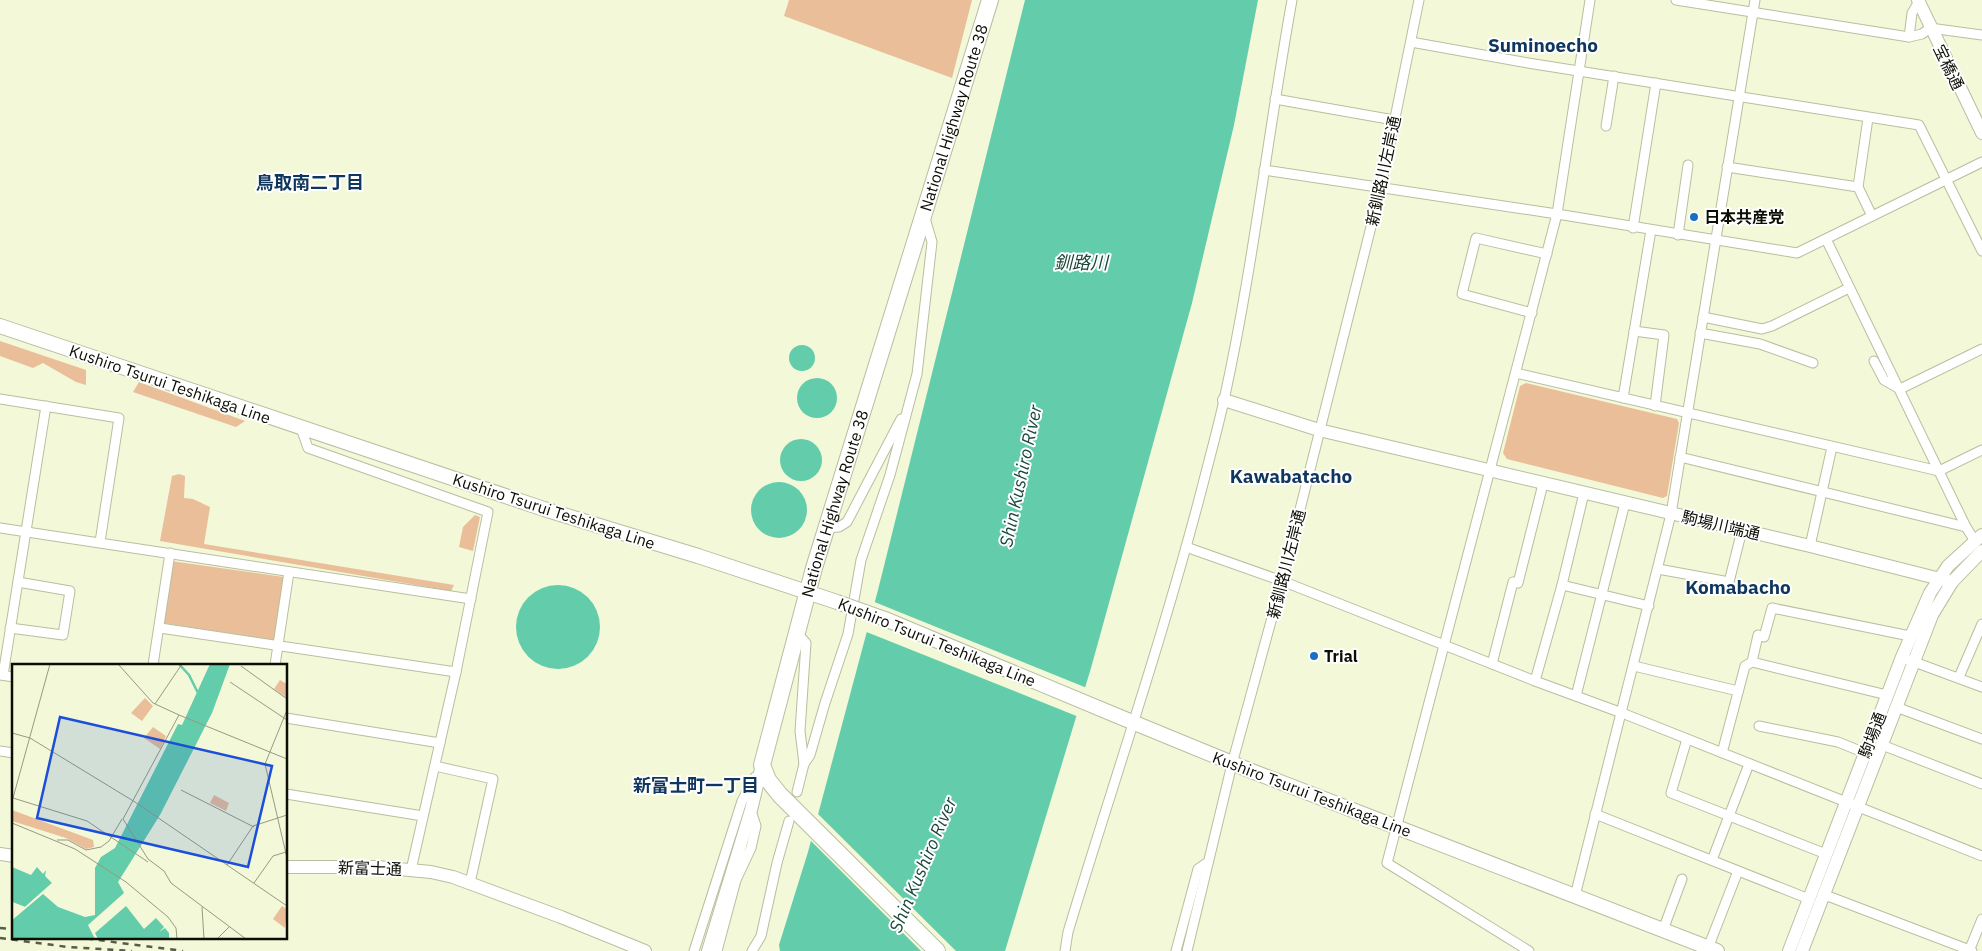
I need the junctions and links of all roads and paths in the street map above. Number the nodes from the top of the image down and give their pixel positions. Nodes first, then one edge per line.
1 (990, 0) edge
2 (1292, 0) edge
3 (1419, 0) edge
4 (1590, 0) edge
5 (1676, 0) edge
6 (1755, 0) edge
7 (1918, 2) edge
8 (1753, 13) junction
9 (1930, 28) junction
10 (1982, 35) edge
11 (1910, 37) junction
12 (1411, 42) junction
13 (1579, 71) junction
14 (1614, 76) junction
15 (1656, 83) junction
16 (1739, 97) junction
17 (1275, 99) junction
18 (1868, 118) junction
19 (1394, 120) junction
20 (1606, 126) dead end
21 (1982, 133) edge
22 (1982, 162) edge
23 (1688, 165) dead end
24 (1727, 167) junction
25 (1264, 170) junction
26 (1947, 180) junction
27 (1381, 187) junction
28 (1858, 187) junction
29 (1557, 214) junction
30 (924, 215) junction
31 (1872, 216) junction
32 (1633, 228) junction
33 (1651, 230) junction
34 (1678, 235) junction
35 (1826, 239) junction
36 (1715, 241) junction
37 (1982, 251) edge
38 (1547, 254) junction
39 (1849, 288) junction
40 (1532, 312) junction
41 (1702, 317) junction
42 (0, 326) edge
43 (1762, 329) junction
44 (1634, 330) junction
45 (1700, 333) junction
46 (1760, 344) junction
47 (1982, 349) edge
48 (1874, 361) dead end
49 (1813, 363) dead end
50 (1516, 373) junction
51 (1900, 389) junction
52 (1623, 398) junction
53 (0, 399) edge
54 (1224, 400) junction
55 (46, 406) junction
56 (908, 406) junction
57 (1654, 406) junction
58 (1687, 413) junction
59 (302, 428) junction
60 (1320, 430) junction
61 (1832, 447) junction
62 (1982, 450) edge
63 (1680, 457) junction
64 (1490, 470) junction
65 (1939, 471) junction
66 (1543, 484) junction
67 (1822, 492) junction
68 (1584, 493) junction
69 (1626, 503) junction
70 (1672, 514) junction
71 (1966, 527) junction
72 (0, 528) edge
73 (826, 528) junction
74 (1742, 530) junction
75 (26, 532) junction
76 (100, 542) junction
77 (1980, 542) edge
78 (1186, 546) junction
79 (1810, 546) junction
80 (170, 554) junction
81 (1658, 569) junction
82 (289, 572) junction
83 (1939, 578) junction
84 (1282, 581) junction
85 (18, 582) junction
86 (1952, 582) junction
87 (1562, 585) junction
88 (807, 592) junction
89 (1602, 595) junction
90 (470, 598) junction
91 (1649, 606) junction
92 (1982, 624) edge
93 (10, 628) junction
94 (160, 628) junction
95 (797, 633) junction
96 (1910, 636) junction
97 (277, 645) junction
98 (1444, 645) junction
99 (1908, 659) junction
100 (1752, 662) junction
101 (153, 664) edge
102 (275, 664) edge
103 (1492, 664) junction
104 (1634, 666) junction
105 (456, 672) junction
106 (1, 675) edge
107 (1959, 678) junction
108 (1535, 681) junction
109 (1982, 687) edge
110 (1738, 691) junction
111 (1887, 695) junction
112 (1576, 696) junction
113 (1896, 707) junction
114 (1622, 713) junction
115 (288, 718) edge
116 (1134, 723) junction
117 (1759, 726) dead end
118 (1687, 739) junction
119 (1982, 739) edge
120 (440, 743) junction
121 (1882, 745) junction
122 (1722, 753) junction
123 (1865, 753) junction
124 (804, 764) junction
125 (1232, 764) junction
126 (1749, 764) junction
127 (762, 765) junction
128 (435, 766) junction
129 (1982, 784) edge
130 (797, 792) dead end
131 (288, 794) edge
132 (1846, 801) junction
133 (1858, 807) junction
134 (751, 810) junction
135 (1595, 814) junction
136 (423, 816) junction
137 (793, 816) junction
138 (1729, 816) junction
139 (1397, 827) junction
140 (1826, 854) junction
141 (1982, 856) edge
142 (1712, 860) junction
143 (1208, 862) junction
144 (288, 867) edge
145 (412, 870) junction
146 (1738, 871) junction
147 (1682, 879) dead end
148 (470, 883) junction
149 (1825, 895) junction
150 (1575, 896) junction
151 (1809, 899) junction
152 (1982, 918) edge
153 (1663, 930) junction
154 (1712, 949) edge
155 (645, 951) edge
156 (694, 951) edge
157 (708, 951) edge
158 (717, 951) edge
159 (752, 951) edge
160 (936, 951) edge
161 (1065, 951) edge
162 (1176, 951) edge
163 (1187, 951) edge
164 (1529, 951) edge
165 (1789, 951) edge
166 (1802, 951) edge
167 (1970, 951) edge

1 - 30 highway, National Highway Route 38
2 - 17 street
3 - 12 street, 新釧路川左岸通
4 - 13 street
5 - 8 street
6 - 8 street
7 - 9 street, 宝橋通
7 - 11 street
8 - 11 street
8 - 16 street
9 - 10 street
9 - 11 street
9 - 21 street, 宝橋通
12 - 13 street
12 - 19 street, 新釧路川左岸通
13 - 14 street
13 - 29 street
14 - 15 street
14 - 20 street
15 - 16 street
15 - 32 street
16 - 18 street
16 - 24 street
17 - 19 street
17 - 25 street
18 - 26 street
18 - 28 street
19 - 27 street, 新釧路川左岸通
22 - 26 street
23 - 34 street
24 - 28 street
24 - 36 street
25 - 27 street
25 - 54 street
26 - 31 street
26 - 37 street
27 - 29 street
27 - 60 street, 新釧路川左岸通
28 - 31 street
29 - 32 street
29 - 38 street
30 - 56 street
30 - 73 highway, National Highway Route 38
31 - 35 street
32 - 33 street
33 - 34 street
33 - 44 street
34 - 36 street
35 - 36 street
35 - 39 street
36 - 41 street
38 - 40 street
38 - 40 street
39 - 43 street
39 - 51 street
40 - 50 street
41 - 43 street
41 - 45 street
42 - 59 main road, Kushiro Tsurui Teshikaga Line
43 - 46 street
44 - 52 street
44 - 57 street
45 - 46 street
45 - 58 street
46 - 49 street
47 - 51 street
48 - 51 street
50 - 52 street
50 - 64 street
51 - 65 street
52 - 57 street
53 - 55 street
54 - 60 street, 駒場川端通
54 - 78 street
55 - 75 street
55 - 76 street
56 - 73 street
56 - 124 street
57 - 58 street
58 - 61 street
58 - 63 street
59 - 88 main road, Kushiro Tsurui Teshikaga Line
59 - 90 street
60 - 64 street, 駒場川端通
60 - 84 street, 新釧路川左岸通
61 - 65 street
61 - 67 street
62 - 65 street
63 - 67 street
63 - 70 street
64 - 66 street, 駒場川端通
64 - 98 street
65 - 71 street
66 - 68 street, 駒場川端通
66 - 103 street
67 - 71 street
67 - 79 street
68 - 69 street, 駒場川端通
68 - 87 street
69 - 70 street, 駒場川端通
69 - 89 street
70 - 74 street, 駒場川端通
70 - 81 street
71 - 77 street
72 - 75 street
73 - 88 highway, National Highway Route 38
74 - 79 street, 駒場川端通
74 - 81 street
75 - 76 street
75 - 85 street
76 - 80 street
77 - 83 street, 駒場通
77 - 86 street, 駒場通
78 - 84 street
78 - 116 street
79 - 83 street, 駒場川端通
80 - 82 street
80 - 94 street
81 - 91 street
82 - 90 street
82 - 97 street
83 - 86 street, 駒場川端通
83 - 96 street, 駒場通
84 - 98 street
84 - 125 street, 新釧路川左岸通
85 - 93 street
85 - 93 street
86 - 99 street, 駒場通
87 - 89 street
87 - 108 street
88 - 95 highway, National Highway Route 38
88 - 116 main road, Kushiro Tsurui Teshikaga Line, bridge
89 - 91 street
89 - 112 street
90 - 105 street
91 - 104 street
92 - 107 street
93 - 106 street
94 - 97 street
94 - 101 street
95 - 124 street
95 - 127 highway, National Highway Route 38
96 - 99 street, 駒場通
96 - 100 street
97 - 102 street
97 - 105 street
98 - 103 street
98 - 139 street
99 - 107 street
99 - 111 street, 駒場通
99 - 113 street, 駒場通
100 - 110 street
100 - 111 street
103 - 108 street
104 - 110 street
104 - 114 street
105 - 120 street
107 - 109 street
108 - 112 street
110 - 122 street
111 - 123 street, 駒場通
112 - 114 street
113 - 119 street
113 - 121 street, 駒場通
114 - 118 street
114 - 135 street
115 - 120 street
116 - 125 main road, Kushiro Tsurui Teshikaga Line
116 - 161 street
117 - 123 street
118 - 122 street
118 - 138 street
120 - 128 street
121 - 129 street
121 - 133 street, 駒場通
122 - 126 street
123 - 132 street, 駒場通
124 - 130 street
125 - 139 main road, Kushiro Tsurui Teshikaga Line
125 - 143 street, 新釧路川左岸通
126 - 132 street
126 - 138 street
127 - 134 street
127 - 137 highway
127 - 156 street
128 - 136 street
128 - 148 street
131 - 136 street
132 - 133 street
132 - 140 street, 駒場通
133 - 141 street
133 - 149 street, 駒場通
134 - 157 street
134 - 158 street
135 - 142 street
135 - 150 street
136 - 145 street
137 - 159 street
137 - 160 highway
138 - 140 street
138 - 142 street
139 - 150 main road, Kushiro Tsurui Teshikaga Line
139 - 164 street
140 - 151 street, 駒場通
142 - 146 street
143 - 162 street
143 - 163 street, 新釧路川左岸通
144 - 145 street, 新富士通
145 - 148 street, 新富士通
146 - 151 street
146 - 154 street
147 - 153 street
148 - 155 street, 新富士通
149 - 166 street, 駒場通
149 - 167 street
150 - 153 main road, Kushiro Tsurui Teshikaga Line
151 - 165 street, 駒場通
152 - 167 street
153 - 154 main road, Kushiro Tsurui Teshikaga Line

